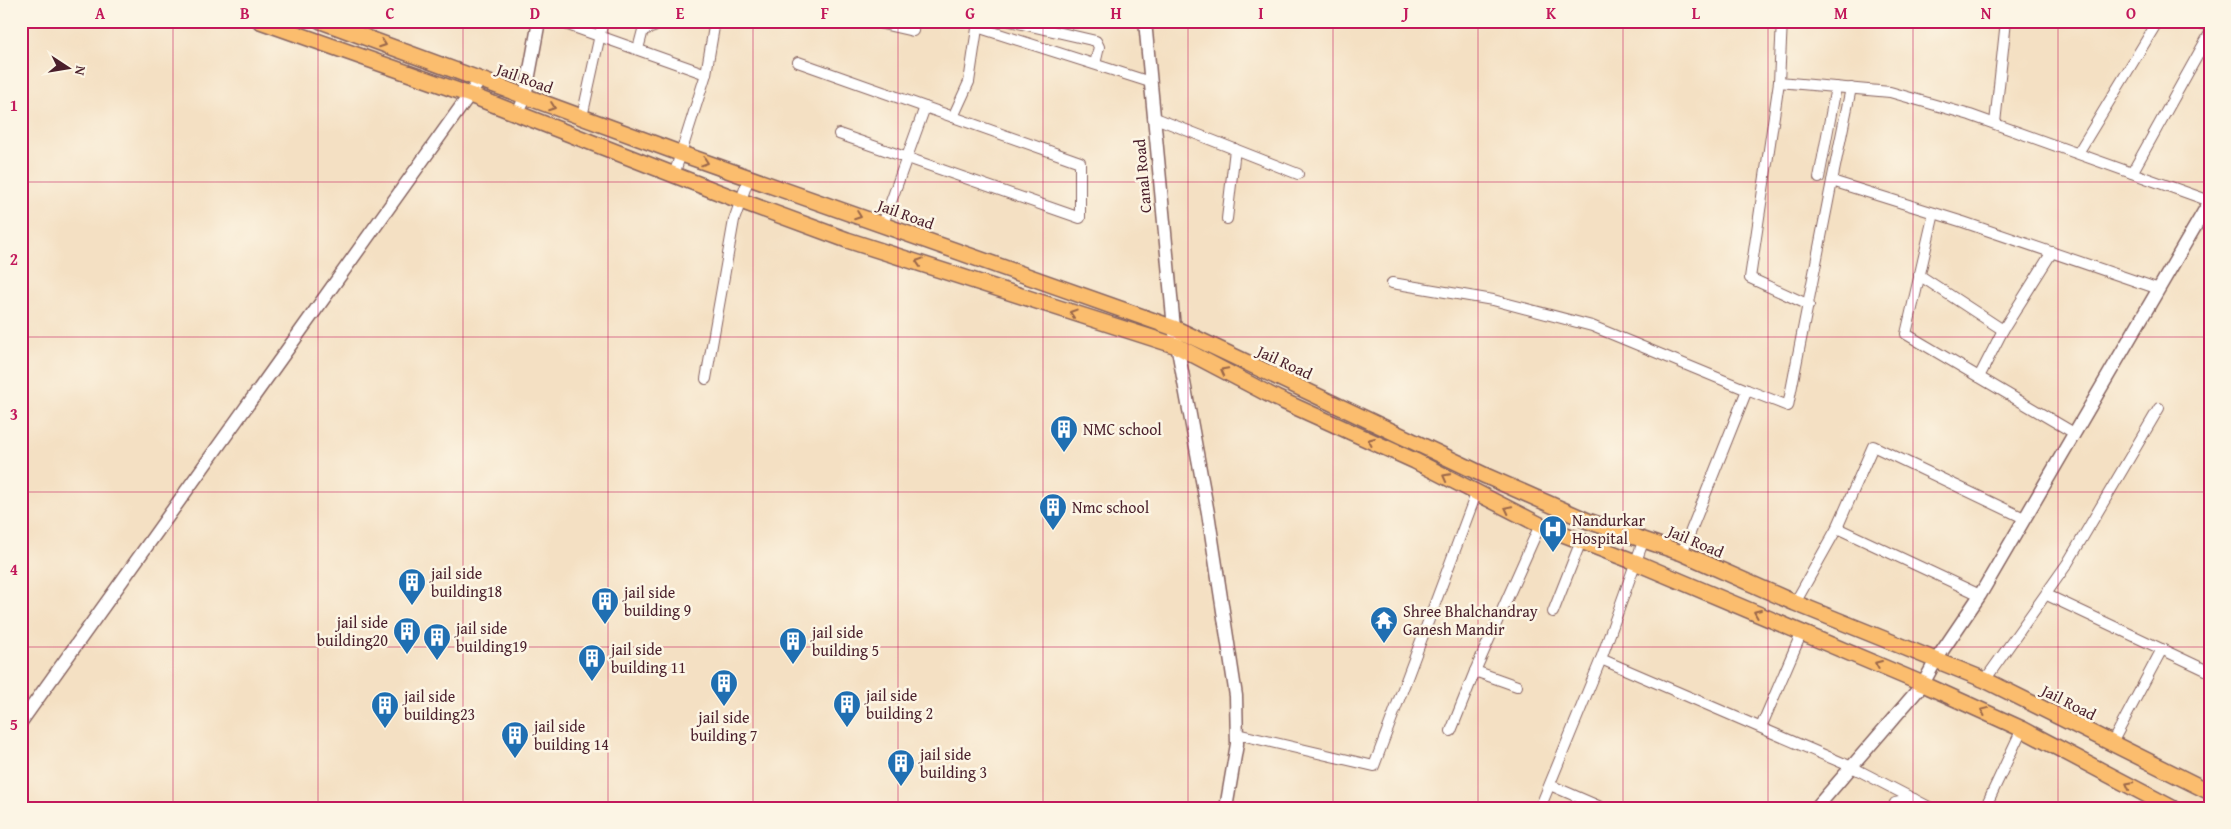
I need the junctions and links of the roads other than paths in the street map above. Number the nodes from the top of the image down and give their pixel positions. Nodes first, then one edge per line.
1 (260, 21) edge
2 (321, 21) edge
3 (539, 21) edge
4 (557, 21) edge
5 (603, 21) edge
6 (657, 21) edge
7 (715, 21) edge
8 (878, 21) edge
9 (914, 21) edge
10 (1010, 21) edge
11 (1145, 21) edge
12 (1782, 21) edge
13 (2006, 21) edge
14 (2158, 21) edge
15 (2184, 21) edge
16 (978, 24) edge
17 (2210, 26) edge
18 (356, 27) edge
19 (2210, 33) edge
20 (600, 36) junction
21 (638, 50) junction
22 (798, 62) dead end
23 (1095, 64) junction
24 (706, 74) junction
25 (480, 80) junction
26 (1150, 82) junction
27 (1780, 82) junction
28 (1836, 87) junction
29 (1851, 88) junction
30 (470, 94) junction
31 (525, 97) junction
32 (925, 107) junction
33 (518, 114) junction
34 (582, 117) junction
35 (953, 117) junction
36 (1153, 117) junction
37 (1995, 124) junction
38 (839, 134) dead end
39 (1235, 149) junction
40 (2078, 153) junction
41 (682, 154) junction
42 (907, 156) junction
43 (2132, 173) junction
44 (1298, 174) dead end
45 (674, 175) junction
46 (749, 177) junction
47 (1819, 178) dead end
48 (1832, 180) junction
49 (741, 201) junction
50 (2210, 201) edge
51 (1934, 213) junction
52 (2206, 214) edge
53 (1227, 219) dead end
54 (883, 224) junction
55 (2052, 252) junction
56 (1920, 276) junction
57 (1392, 284) dead end
58 (2159, 289) junction
59 (1808, 305) junction
60 (1174, 328) junction
61 (2003, 330) junction
62 (1177, 346) junction
63 (1979, 377) junction
64 (706, 379) dead end
65 (1747, 390) junction
66 (2159, 408) dead end
67 (2074, 433) junction
68 (1476, 494) junction
69 (2024, 518) junction
70 (1540, 525) junction
71 (1837, 528) junction
72 (1644, 539) junction
73 (1581, 541) junction
74 (1682, 553) junction
75 (1636, 562) junction
76 (1980, 595) junction
77 (2047, 595) junction
78 (1795, 603) junction
79 (1553, 612) dead end
80 (1802, 632) junction
81 (2162, 649) junction
82 (1602, 659) junction
83 (1936, 660) junction
84 (1475, 671) junction
85 (2210, 672) edge
86 (1985, 680) junction
87 (1923, 684) junction
88 (1517, 686) dead end
89 (21, 722) edge
90 (1760, 728) junction
91 (2022, 728) junction
92 (1452, 731) dead end
93 (1237, 734) junction
94 (2112, 743) junction
95 (1852, 767) junction
96 (1550, 785) junction
97 (2210, 792) edge
98 (1914, 799) junction
99 (1226, 808) edge
100 (1540, 808) edge
101 (1603, 808) edge
102 (1816, 808) edge
103 (1893, 808) edge
104 (1931, 808) edge
105 (1986, 808) edge
106 (2172, 808) edge

1 - 30 main road
2 - 18 main road, Jail Road
3 - 31 street
4 - 20 street
5 - 20 street
6 - 21 street
7 - 24 street
8 - 9 street
10 - 23 street
11 - 26 street, Canal Road
12 - 27 street
13 - 37 street
14 - 40 street
15 - 17 street
16 - 23 street
16 - 35 street
18 -> 25 main road, Jail Road
19 - 43 street
20 - 21 street
20 - 34 street
21 - 24 street
22 - 32 street
23 - 26 street
24 - 41 street
25 - 30 street
25 - 31 main road, Jail Road
26 - 36 street, Canal Road
27 - 28 street
27 - 59 street
28 - 29 street
28 - 47 street
29 - 37 street
29 - 48 street
30 - 33 main road
30 - 89 street
31 - 33 street
31 -> 34 main road, Jail Road
32 - 35 street
32 - 42 street
33 - 45 main road
34 - 41 main road, Jail Road
35 - 42 street
36 - 39 street
36 - 60 street, Canal Road
37 - 40 street
38 - 42 street
39 - 44 street
39 - 53 street
40 - 43 street
41 - 45 street
41 -> 46 main road, Jail Road
42 - 54 street
43 - 50 street
45 - 49 main road
46 - 49 street
46 -> 54 main road, Jail Road
48 - 51 street
48 - 59 street
62 -> 49 main road
49 - 64 street
50 - 52 street
51 - 55 street
51 - 56 street
52 - 58 street
54 - 60 main road, Jail Road
55 - 58 street
55 - 61 street
56 - 61 street
56 - 63 street
57 - 65 street
58 - 67 street
59 - 65 street
60 - 62 street, Canal Road
60 - 72 main road, Jail Road
61 - 63 street
68 -> 62 main road
62 - 93 street, Canal Road
63 - 67 street
65 - 74 street
66 - 77 street
67 - 69 street
70 -> 68 main road
68 - 93 street
69 - 71 street
69 - 76 street
70 - 73 main road
70 - 84 street
71 - 76 street
71 - 78 street
72 - 74 main road, Jail Road
72 - 75 street
73 - 75 main road
73 - 79 street
74 - 78 main road, Jail Road
80 -> 75 main road
75 - 82 street
76 - 83 street
77 - 81 street
77 - 86 street
78 - 83 main road, Jail Road
87 -> 80 main road
80 - 90 street
81 - 85 street
81 - 94 street
82 - 90 street
82 - 96 street
83 - 86 main road, Jail Road
83 - 87 street
84 - 88 street
84 - 92 street
86 - 94 main road, Jail Road
91 -> 87 main road
87 - 95 street
90 - 95 street
91 - 105 street
106 -> 91 main road
93 - 99 street, Canal Road
94 - 97 main road, Jail Road
95 - 98 street
95 - 102 street
96 - 100 street
96 - 101 street
98 - 103 street
98 - 104 street

